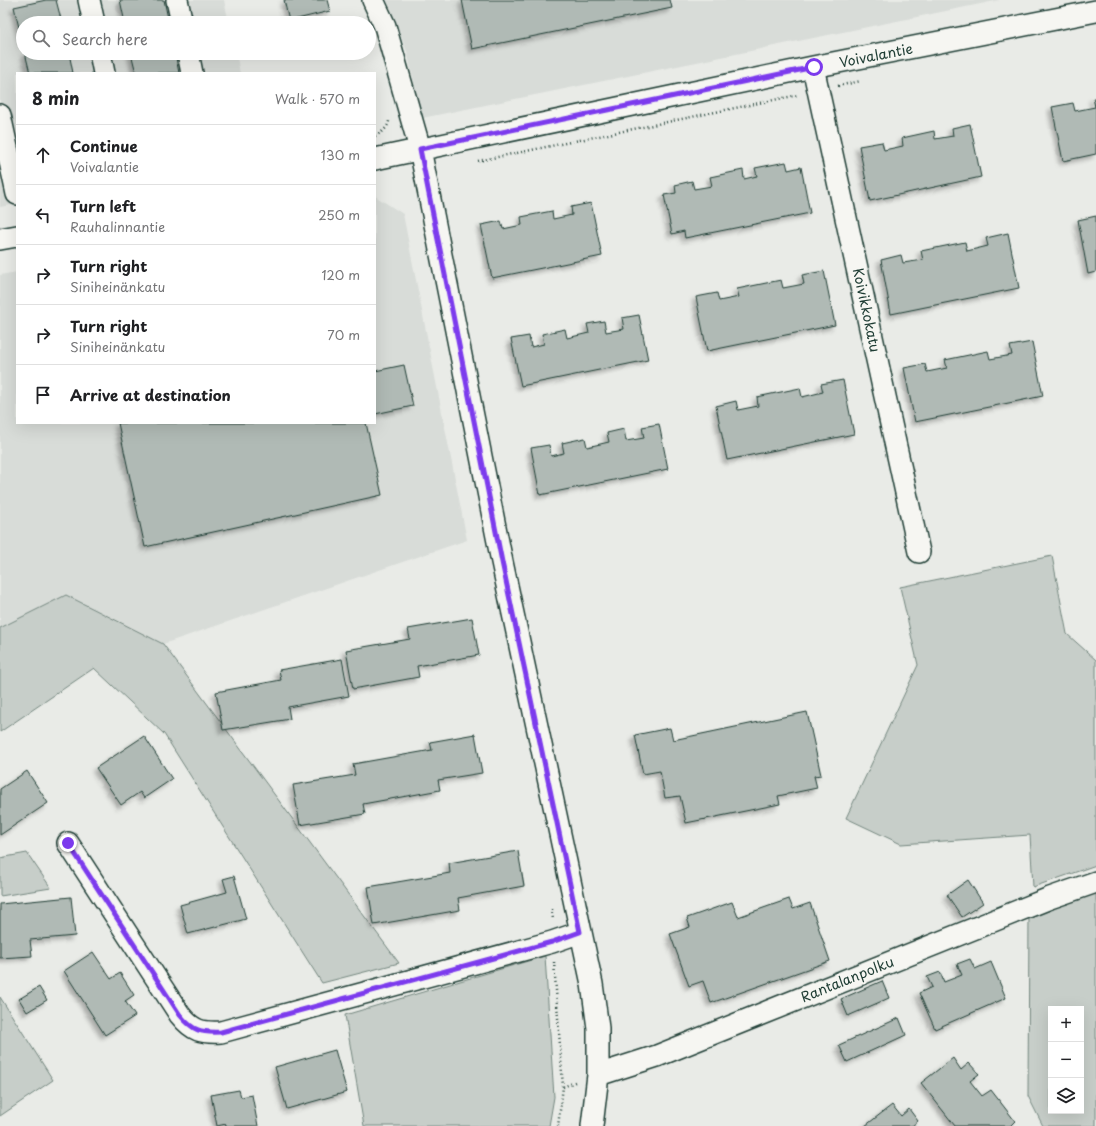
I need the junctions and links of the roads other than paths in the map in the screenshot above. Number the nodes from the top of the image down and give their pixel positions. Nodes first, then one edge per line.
1 (89, 0) edge
2 (177, 0) edge
3 (373, 0) edge
4 (1096, 11) edge
5 (92, 16) edge
6 (180, 16) edge
7 (101, 60) edge
8 (189, 60) edge
9 (814, 67) junction
10 (104, 72) edge
11 (192, 72) edge
12 (0, 115) edge
13 (420, 149) junction
14 (376, 160) edge
15 (16, 189) edge
16 (16, 236) edge
17 (0, 239) edge
18 (919, 552) dead end
19 (68, 843) dead end
20 (1096, 882) edge
21 (580, 932) junction
22 (598, 1075) junction
23 (592, 1126) edge

1 - 5 street
2 - 6 street
3 - 13 street
4 - 9 street, Voivalantie
7 - 10 street
8 - 11 street
9 - 13 street, Voivalantie
9 - 18 street, Koivikkokatu
12 - 15 street
13 - 14 street, Voivalantie
13 - 21 street
16 - 17 street
19 - 21 street
20 - 22 street, Rantalanpolku
21 - 22 street
22 - 23 street

